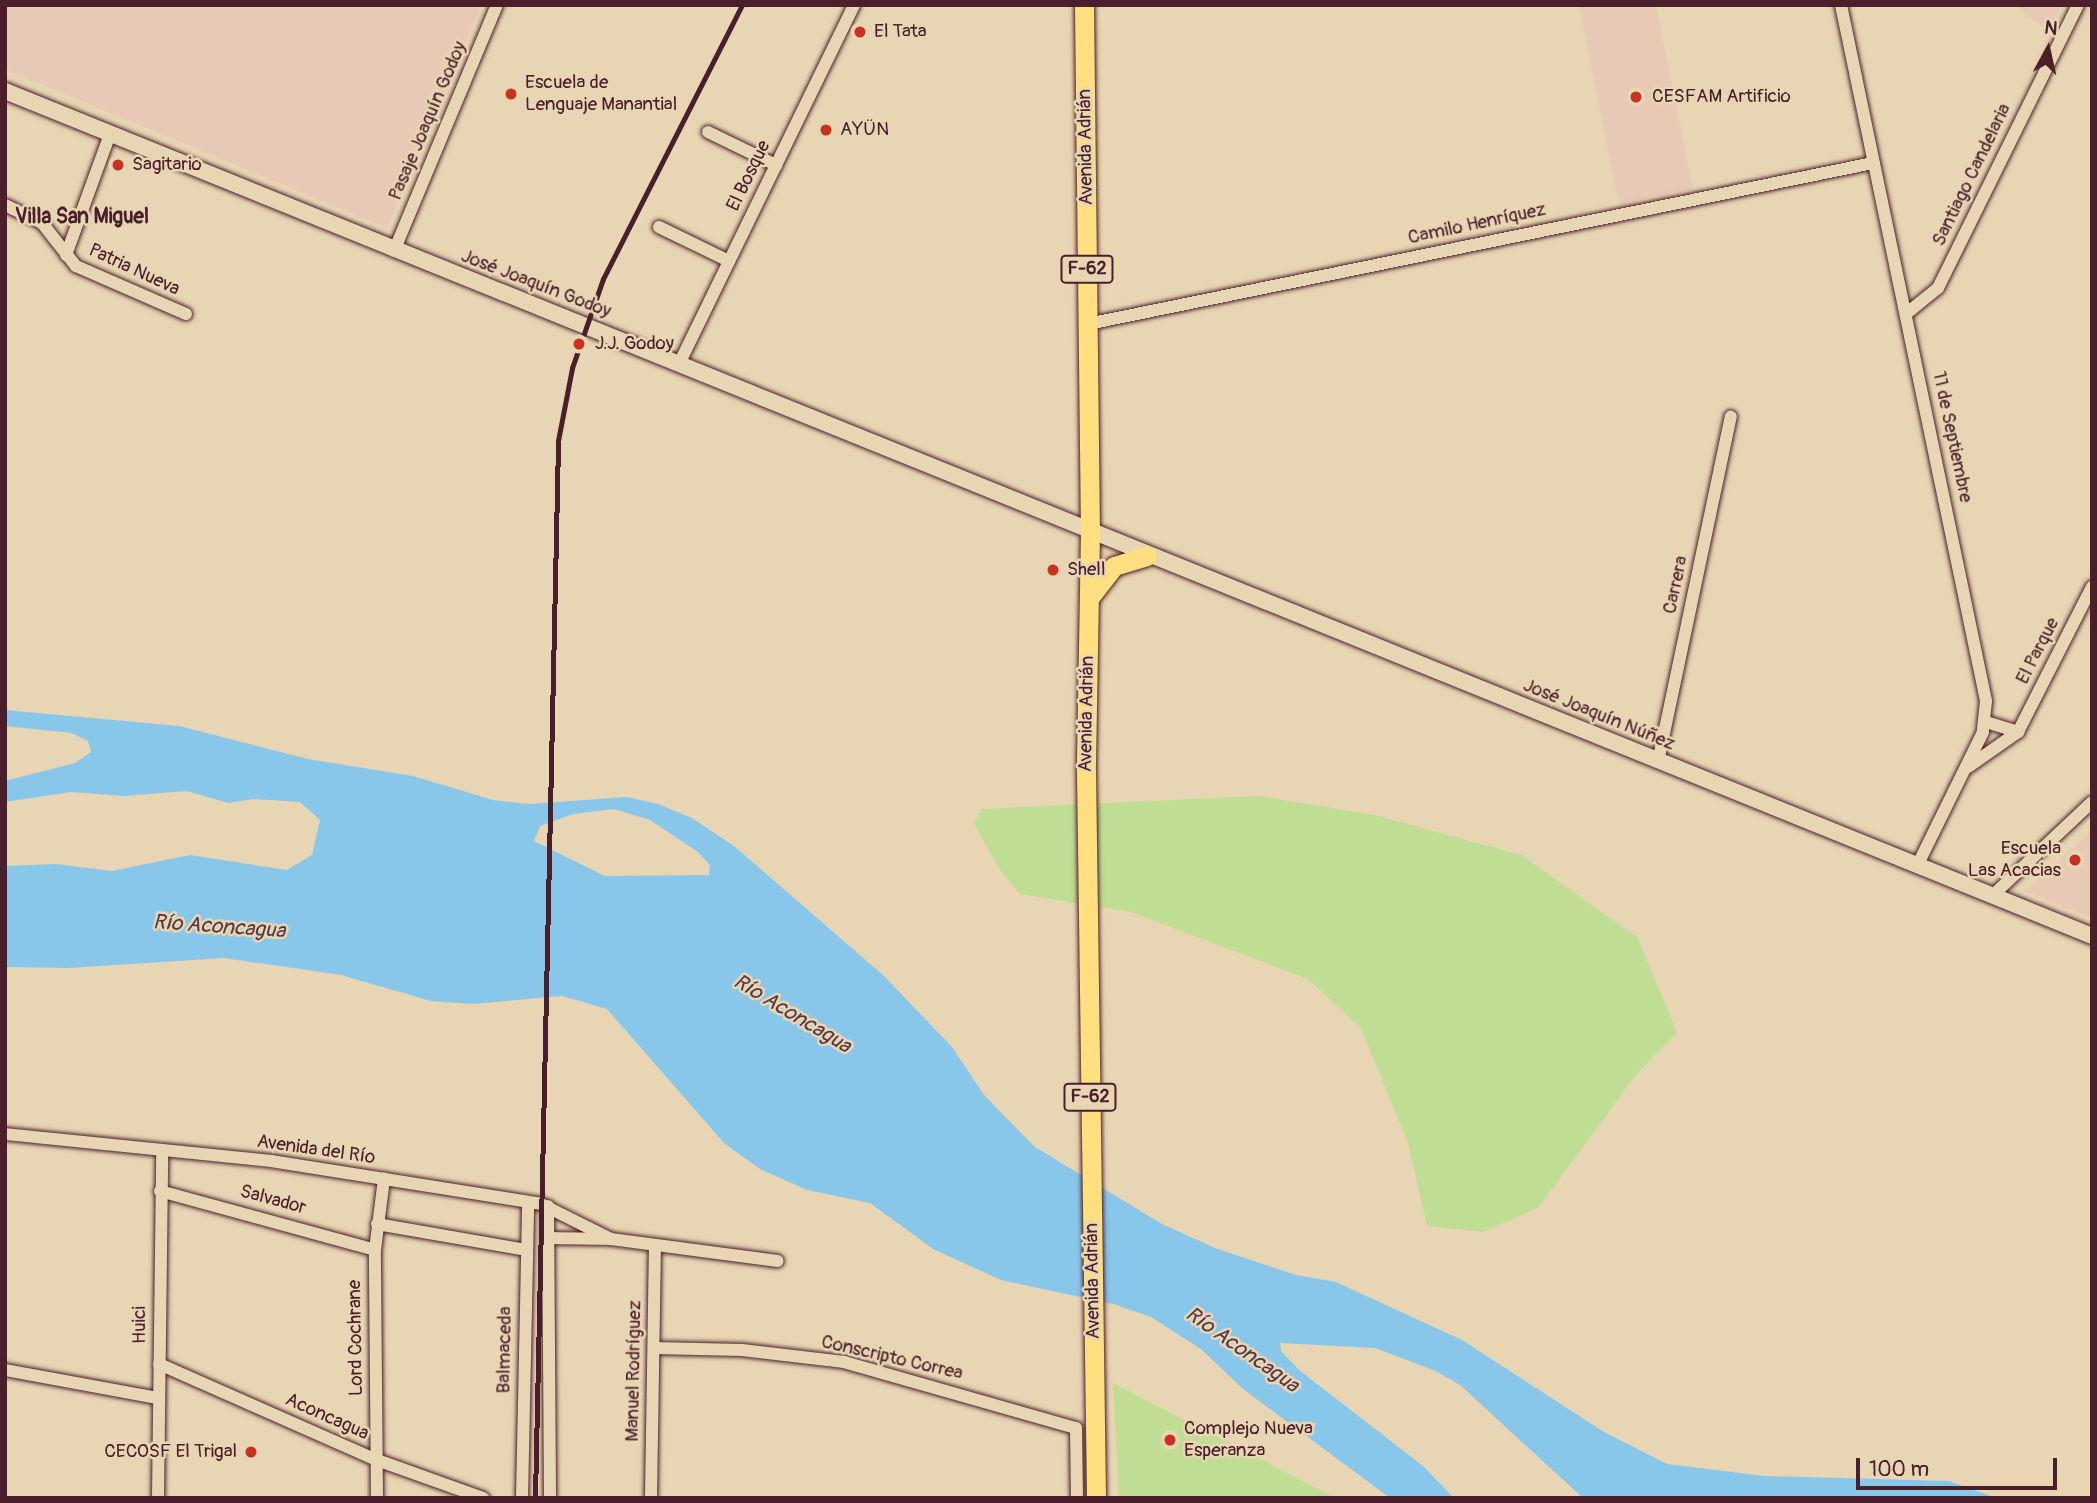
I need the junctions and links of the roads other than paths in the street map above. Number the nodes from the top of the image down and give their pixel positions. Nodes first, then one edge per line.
1 (497, 5) edge
2 (854, 5) edge
3 (1084, 5) edge
4 (1842, 5) edge
5 (2078, 5) edge
6 (5, 91) edge
7 (708, 132) dead end
8 (110, 134) junction
9 (1873, 163) junction
10 (776, 165) junction
11 (5, 205) edge
12 (659, 227) dead end
13 (394, 251) junction
14 (66, 255) junction
15 (729, 261) junction
16 (1907, 313) junction
17 (186, 314) dead end
18 (1088, 324) junction
19 (680, 364) junction
20 (1731, 416) dead end
21 (1090, 533) junction
22 (1147, 556) junction
23 (2092, 587) edge
24 (1089, 597) junction
25 (1986, 722) junction
26 (2018, 732) junction
27 (1658, 762) junction
28 (1967, 767) junction
29 (2092, 802) edge
30 (1917, 866) junction
31 (1992, 896) junction
32 (2092, 936) edge
33 (5, 1134) edge
34 (162, 1153) junction
35 (384, 1179) junction
36 (160, 1191) junction
37 (528, 1203) junction
38 (548, 1206) junction
39 (377, 1224) junction
40 (548, 1238) junction
41 (611, 1239) junction
42 (655, 1245) junction
43 (375, 1250) junction
44 (526, 1250) junction
45 (778, 1261) dead end
46 (654, 1348) junction
47 (159, 1364) junction
48 (5, 1370) edge
49 (158, 1398) junction
50 (1085, 1425) junction
51 (377, 1460) junction
52 (158, 1498) edge
53 (377, 1498) edge
54 (483, 1498) edge
55 (522, 1498) edge
56 (550, 1498) edge
57 (651, 1498) edge
58 (1077, 1498) edge
59 (1096, 1498) edge

1 - 13 street, Pasaje Joaquín Godoy
2 - 10 street, El Bosque
3 - 18 main road, Avenida Adrián / F-62
4 - 9 street, 11 de Septiembre
5 - 16 street, Santiago Candelaria
6 - 8 street, José Joaquín Godoy
7 - 10 street
8 - 13 street, José Joaquín Godoy
8 - 14 street
9 - 16 street, 11 de Septiembre
9 - 18 street, Camilo Henríquez
10 - 15 street, El Bosque
11 - 14 street, Patria Nueva
12 - 15 street
13 - 19 street, José Joaquín Godoy
14 - 17 street, Patria Nueva
15 - 19 street, El Bosque
16 - 25 street, 11 de Septiembre
18 - 21 main road, Avenida Adrián / F-62
19 - 21 street, José Joaquín Godoy
20 - 27 street, Carrera
21 - 22 street, José Joaquín Núñez
21 - 24 main road, Avenida Adrián / F-62
22 - 24 main road
22 - 27 street, José Joaquín Núñez
23 - 26 street, El Parque
24 - 50 main road, Avenida Adrián / F-62
25 - 26 street
25 - 28 street, 11 de Septiembre
26 - 28 street, El Parque
27 - 30 street, José Joaquín Núñez
28 - 30 street, 11 de Septiembre
29 - 31 street
30 - 31 street, José Joaquín Núñez
31 - 32 street, José Joaquín Núñez
33 - 34 street, Avenida del Río
34 - 35 street, Avenida del Río
34 - 36 street, Huici
35 - 37 street, Avenida del Río
35 - 39 street, Lord Cochrane
36 - 43 street, Salvador
36 - 47 street, Huici
37 - 38 street, Avenida del Río
37 - 44 street, Balmaceda
38 - 40 street, Balmaceda
38 - 41 street, Avenida del Río
39 - 43 street, Lord Cochrane
39 - 44 street
40 - 41 street, Avenida del Río
40 - 56 street, Balmaceda
41 - 42 street, Avenida del Río
42 - 45 street, Avenida del Río
42 - 46 street, Manuel Rodríguez
43 - 51 street, Lord Cochrane
44 - 55 street, Balmaceda
46 - 50 street, Conscripto Correa
46 - 57 street, Manuel Rodríguez
47 - 49 street, Huici
47 - 51 street, Aconcagua
48 - 49 street
49 - 52 street, Huici
50 - 58 street
50 - 59 main road, F-62
51 - 53 street, Lord Cochrane
51 - 54 street, Aconcagua

